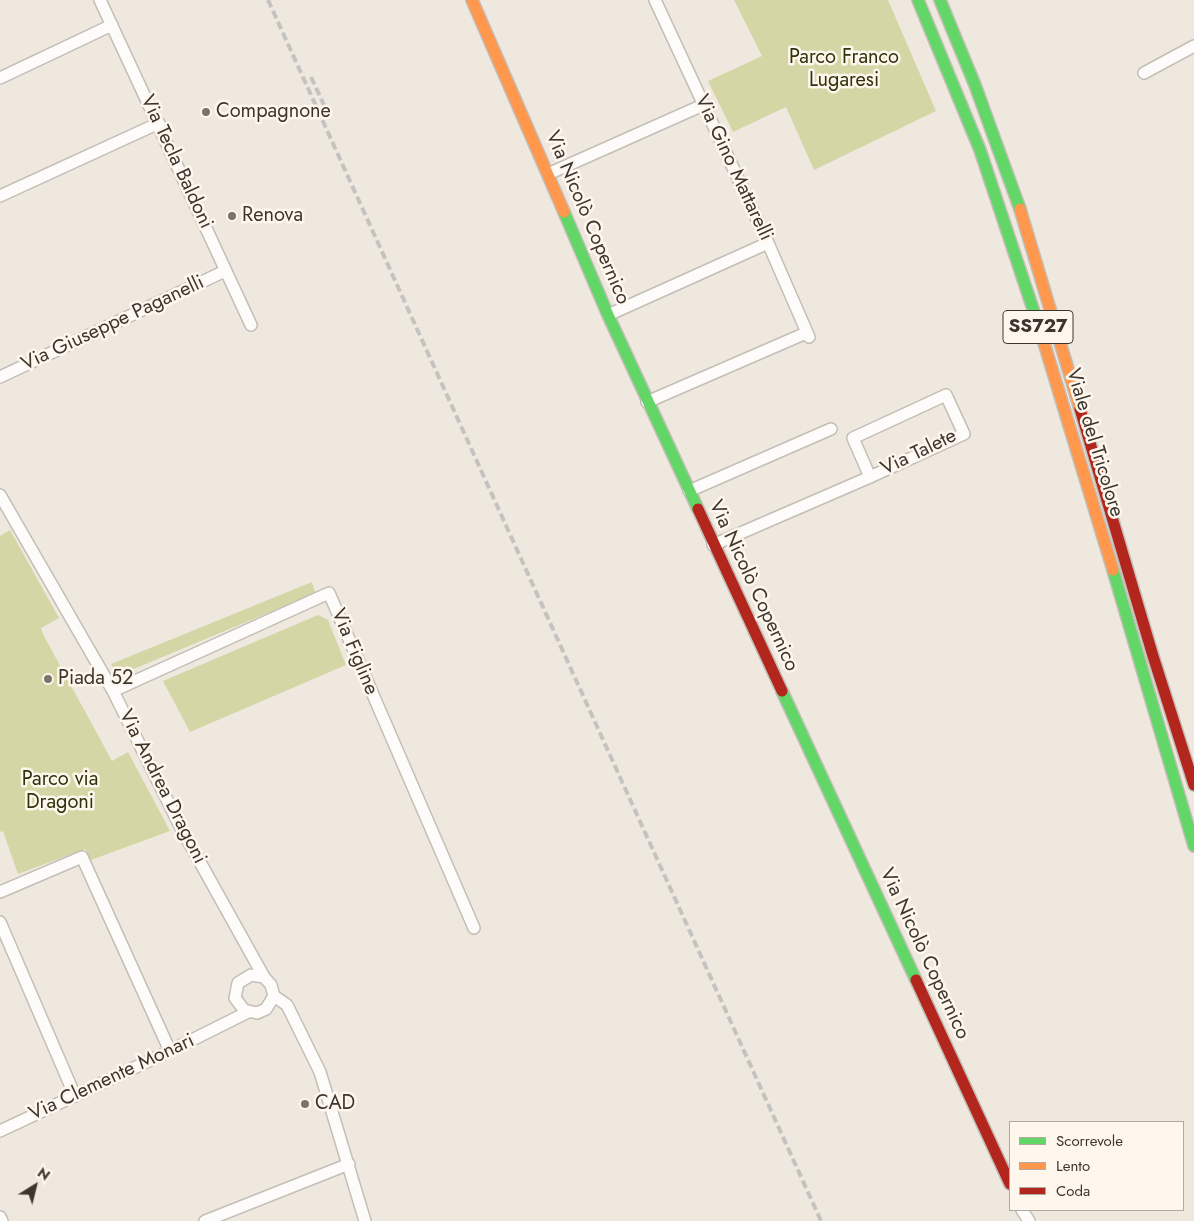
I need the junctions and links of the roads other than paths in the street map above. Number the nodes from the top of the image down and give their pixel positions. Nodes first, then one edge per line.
1 (100, 0) edge
2 (472, 0) edge
3 (655, 0) edge
4 (918, 0) edge
5 (940, 0) edge
6 (112, 25) junction
7 (1194, 46) edge
8 (1144, 73) dead end
9 (0, 78) edge
10 (703, 105) junction
11 (159, 123) junction
12 (548, 174) junction
13 (0, 196) edge
14 (768, 243) junction
15 (226, 271) junction
16 (608, 315) junction
17 (252, 324) dead end
18 (0, 377) edge
19 (647, 402) junction
20 (831, 429) dead end
21 (870, 476) junction
22 (689, 491) junction
23 (0, 495) edge
24 (713, 545) junction
25 (112, 691) junction
26 (1194, 785) edge
27 (1194, 846) edge
28 (0, 892) edge
29 (0, 922) edge
30 (474, 928) dead end
31 (248, 949) junction
32 (247, 976) junction
33 (264, 977) junction
34 (274, 996) junction
35 (235, 998) junction
36 (248, 1012) junction
37 (224, 1025) junction
38 (170, 1051) junction
39 (75, 1096) junction
40 (0, 1131) edge
41 (349, 1164) junction
42 (1009, 1182) edge
43 (0, 1217) edge
44 (2, 1221) edge
45 (205, 1221) edge
46 (365, 1221) edge

1 - 6 street, Via Tecla Baldoni
2 - 12 main road, Via Nicolò Copernico
3 - 10 street, Via Gino Mattarelli
4 - 27 main road, Viale del Tricolore / SS727
5 - 26 main road, Viale del Tricolore / SS727
6 - 9 street
6 - 11 street, Via Tecla Baldoni
7 - 8 street
10 - 12 street
10 - 14 street, Via Gino Mattarelli
11 - 13 street
11 - 15 street, Via Tecla Baldoni
12 - 16 main road, Via Nicolò Copernico
14 - 16 street
14 - 19 street, Via Gino Mattarelli
15 - 17 street, Via Tecla Baldoni
15 - 18 street, Via Giuseppe Paganelli
16 - 19 main road, Via Nicolò Copernico
19 - 22 main road, Via Nicolò Copernico
20 - 22 street
21 - 21 street, Via Talete
21 - 24 street, Via Talete
22 - 24 main road, Via Nicolò Copernico
23 - 25 street, Via Andrea Dragoni
24 - 42 main road, Via Nicolò Copernico
25 - 30 street, Via Figline
25 - 31 street, Via Andrea Dragoni
28 - 38 street
29 - 39 street
31 - 32 street
31 - 33 street, Via Andrea Dragoni
32 - 33 street
32 - 35 street
33 - 34 street
34 - 36 street
34 - 41 street
35 - 36 street
35 - 37 street
36 - 37 street, Via Clemente Monari
37 - 38 street, Via Clemente Monari
38 - 39 street, Via Clemente Monari
39 - 40 street, Via Clemente Monari
41 - 45 street
41 - 46 street
43 - 44 street

